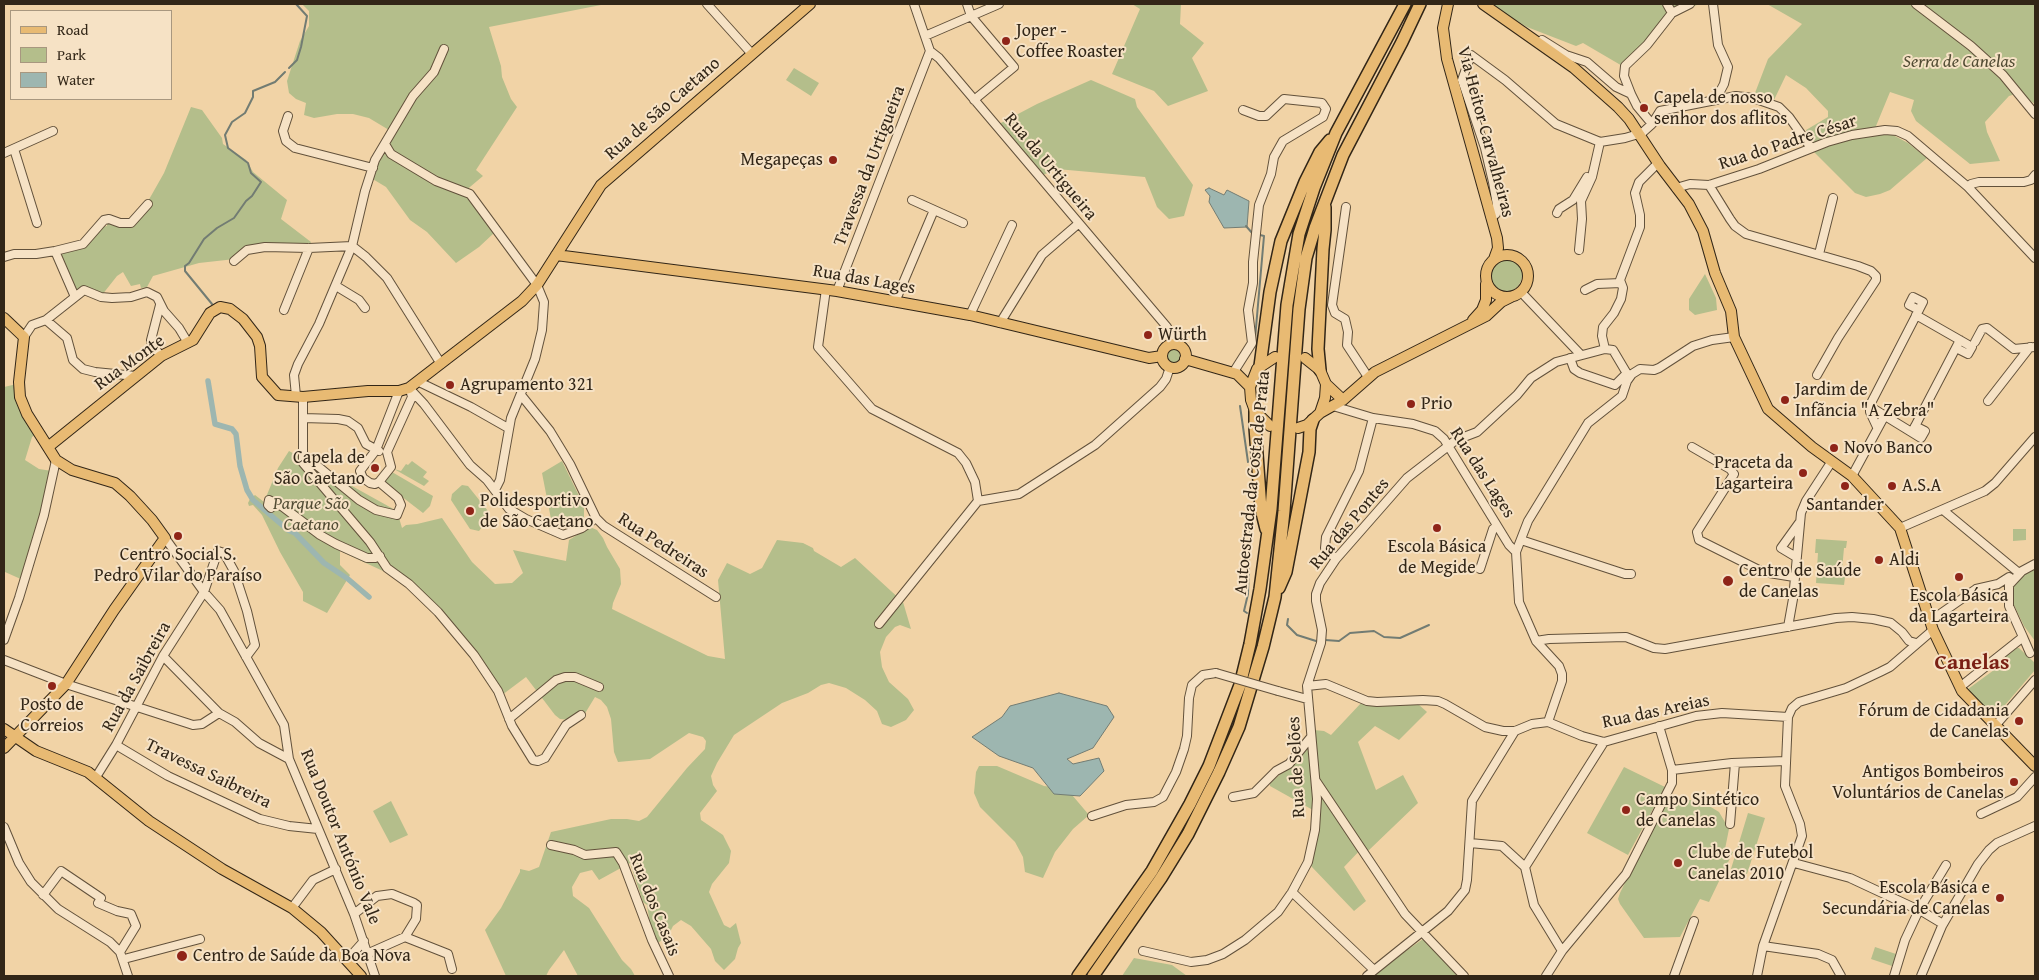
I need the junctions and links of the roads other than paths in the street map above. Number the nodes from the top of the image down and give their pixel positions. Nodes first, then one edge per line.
1 (707, 4) edge
2 (810, 4) edge
3 (914, 4) edge
4 (967, 4) edge
5 (999, 4) edge
6 (1405, 4) edge
7 (1420, 4) edge
8 (1448, 4) edge
9 (1483, 4) edge
10 (1667, 4) edge
11 (1690, 4) edge
12 (1713, 4) edge
13 (1916, 4) edge
14 (1672, 13) junction
15 (971, 16) junction
16 (1509, 23) junction
17 (925, 36) junction
18 (444, 49) dead end
19 (930, 51) junction
20 (752, 54) junction
21 (1632, 97) junction
22 (1716, 99) junction
23 (974, 100) junction
24 (1243, 110) dead end
25 (2035, 114) edge
26 (288, 116) dead end
27 (1652, 124) junction
28 (53, 131) dead end
29 (1336, 133) junction
30 (1638, 134) junction
31 (384, 144) junction
32 (1600, 144) junction
33 (1811, 148) junction
34 (14, 149) junction
35 (4, 153) edge
36 (1658, 163) junction
37 (373, 168) junction
38 (2035, 175) edge
39 (1709, 185) junction
40 (1968, 187) junction
41 (1676, 188) junction
42 (1833, 198) dead end
43 (912, 200) dead end
44 (1324, 202) junction
45 (148, 204) dead end
46 (1346, 207) dead end
47 (934, 210) junction
48 (1557, 213) dead end
49 (1491, 218) junction
50 (37, 222) dead end
51 (963, 223) dead end
52 (1078, 224) junction
53 (1012, 225) dead end
54 (1497, 238) junction
55 (352, 246) junction
56 (309, 248) junction
57 (1578, 250) dead end
58 (56, 251) junction
59 (1819, 254) junction
60 (556, 255) junction
61 (1515, 256) junction
62 (4, 257) edge
63 (2035, 258) edge
64 (1494, 259) junction
65 (234, 261) dead end
66 (1486, 280) junction
67 (1621, 284) junction
68 (537, 285) junction
69 (336, 286) junction
70 (826, 289) junction
71 (1585, 290) dead end
72 (837, 291) junction
73 (1516, 294) junction
74 (75, 297) junction
75 (895, 302) junction
76 (160, 305) junction
77 (365, 308) dead end
78 (284, 310) dead end
79 (970, 316) junction
80 (4, 318) edge
81 (46, 320) junction
82 (1000, 323) junction
83 (1467, 324) junction
84 (24, 337) junction
85 (1734, 337) junction
86 (1960, 340) junction
87 (188, 343) junction
88 (1174, 344) junction
89 (1974, 344) junction
90 (2032, 347) edge
91 (1956, 348) junction
92 (1605, 349) junction
93 (1582, 355) junction
94 (161, 356) junction
95 (1162, 356) junction
96 (1276, 357) dead end
97 (1305, 358) dead end
98 (1570, 358) junction
99 (1185, 359) junction
100 (441, 364) junction
101 (1170, 367) junction
102 (1259, 368) junction
103 (1320, 370) junction
104 (1235, 374) junction
105 (1628, 375) junction
106 (1817, 375) dead end
107 (136, 376) junction
108 (1368, 378) junction
109 (419, 382) junction
110 (1250, 386) junction
111 (1330, 387) junction
112 (409, 388) junction
113 (1352, 390) junction
114 (399, 391) junction
115 (521, 395) junction
116 (299, 396) junction
117 (1343, 400) junction
118 (1988, 401) dead end
119 (1333, 406) junction
120 (1870, 406) junction
121 (1255, 411) junction
122 (1354, 413) junction
123 (1884, 415) junction
124 (1317, 416) junction
125 (303, 418) junction
126 (1372, 418) junction
127 (1270, 426) dead end
128 (508, 428) junction
129 (1298, 428) dead end
130 (1877, 428) junction
131 (2035, 437) edge
132 (1448, 445) junction
133 (48, 447) junction
134 (1692, 447) dead end
135 (376, 450) junction
136 (303, 454) junction
137 (387, 456) junction
138 (56, 460) junction
139 (1832, 461) junction
140 (1852, 476) junction
141 (379, 482) junction
142 (496, 490) junction
143 (978, 501) junction
144 (275, 503) dead end
145 (1943, 510) junction
146 (596, 518) junction
147 (1800, 521) junction
148 (1497, 526) junction
149 (1900, 528) junction
150 (1267, 533) junction
151 (165, 538) junction
152 (1521, 540) junction
153 (1516, 552) junction
154 (380, 556) junction
155 (1796, 556) junction
156 (1336, 559) junction
157 (2035, 564) edge
158 (1480, 569) dead end
159 (2019, 573) junction
160 (1631, 574) dead end
161 (1794, 577) junction
162 (2012, 580) junction
163 (204, 592) junction
164 (716, 597) dead end
165 (1275, 597) junction
166 (1792, 606) junction
167 (1811, 623) junction
168 (880, 624) dead end
169 (1932, 625) junction
170 (1788, 627) junction
171 (2023, 637) junction
172 (4, 640) edge
173 (1536, 641) junction
174 (1916, 643) junction
175 (2030, 653) dead end
176 (163, 656) junction
177 (246, 657) junction
178 (4, 660) edge
179 (2035, 680) edge
180 (66, 684) junction
181 (599, 686) dead end
182 (1307, 686) junction
183 (1960, 687) junction
184 (1307, 699) junction
185 (136, 706) junction
186 (219, 714) junction
187 (580, 715) dead end
188 (1788, 717) junction
189 (509, 719) junction
190 (1548, 722) junction
191 (1659, 726) junction
192 (1995, 726) junction
193 (4, 729) edge
194 (1515, 731) junction
195 (1311, 737) junction
196 (14, 738) junction
197 (1604, 742) junction
198 (116, 745) junction
199 (4, 748) edge
200 (288, 759) junction
201 (1786, 761) junction
202 (1735, 763) junction
203 (2035, 766) edge
204 (1672, 770) junction
205 (96, 777) junction
206 (2035, 777) edge
207 (1316, 781) junction
208 (1233, 797) dead end
209 (1981, 814) dead end
210 (1092, 816) dead end
211 (1730, 824) dead end
212 (2035, 826) edge
213 (4, 827) edge
214 (318, 829) junction
215 (1470, 843) junction
216 (551, 845) dead end
217 (1794, 863) junction
218 (1946, 865) dead end
219 (1525, 867) junction
220 (336, 869) junction
221 (1292, 892) junction
222 (43, 895) junction
223 (292, 908) junction
224 (1919, 910) junction
225 (354, 914) junction
226 (1694, 921) dead end
227 (1943, 924) junction
228 (1421, 933) junction
229 (405, 937) junction
230 (200, 939) dead end
231 (364, 941) junction
232 (1763, 946) junction
233 (1562, 950) junction
234 (1143, 951) dead end
235 (369, 953) junction
236 (122, 956) junction
237 (347, 960) junction
238 (452, 969) dead end
239 (1374, 970) junction
240 (128, 976) edge
241 (361, 976) edge
242 (375, 976) edge
243 (669, 976) edge
244 (1078, 976) edge
245 (1093, 976) edge
246 (1367, 976) edge
247 (1464, 976) edge
248 (1546, 976) edge
249 (1674, 976) edge
250 (1757, 976) edge
251 (1841, 976) edge
252 (1894, 976) edge
253 (1922, 976) edge

1 - 20 street
2 - 20 main road, Rua de São Caetano
3 - 17 street, Rua da Urtigueira
4 - 15 street
5 - 15 street
6 - 29 highway, Autoestrada da Costa de Prata
7 - 44 highway, Autoestrada da Costa de Prata
8 - 49 main road, Via Heitor Carvalheiras
9 - 16 main road
10 - 14 street
11 - 14 street
12 - 22 street
13 - 25 street
14 - 21 street
15 - 17 street
15 - 23 street
16 - 21 street
16 - 30 main road
17 - 19 street, Rua da Urtigueira
18 - 31 street
19 - 23 street, Rua da Urtigueira
19 - 72 street, Travessa da Urtigueira
20 - 60 main road, Rua de São Caetano
21 - 27 street
22 - 27 street
22 - 33 street
23 - 52 street, Rua da Urtigueira
24 - 104 street
26 - 37 street
27 - 30 street
28 - 34 street
29 - 102 highway
29 - 150 highway, Autoestrada da Costa de Prata
30 - 32 street
30 - 36 main road
31 - 37 street
31 - 68 street
32 - 48 street
32 - 49 street
32 - 57 street
33 - 39 street, Rua do Padre César
33 - 40 street, Rua do Padre César
34 - 35 street
34 - 50 street
36 - 41 main road
36 - 67 street
37 - 55 street
38 - 40 street
39 - 41 street, Rua do Padre César
39 - 59 street
40 - 63 street, Rua do Padre César
41 - 85 main road
42 - 59 street
43 - 47 street
44 - 103 highway
44 - 165 highway, Autoestrada da Costa de Prata
45 - 58 street
46 - 108 street
47 - 51 street
47 - 75 street
49 - 54 main road, Via Heitor Carvalheiras
52 - 82 street
52 - 88 street, Rua da Urtigueira
53 - 79 street
54 - 61 main road, Via Heitor Carvalheiras
54 - 64 main road, Via Heitor Carvalheiras
55 - 56 street
55 - 69 street
55 - 100 street
56 - 65 street
56 - 78 street
58 - 62 street
58 - 74 street
59 - 106 street
60 - 68 main road
60 - 70 main road, Rua das Lages
61 - 64 main road
61 - 73 main road, Via Heitor Carvalheiras
64 - 66 main road, Via Heitor Carvalheiras
66 - 73 main road
66 - 83 main road, Via Heitor Carvalheiras
67 - 71 street
67 - 92 street
68 - 100 main road
68 - 115 street
69 - 77 street
69 - 116 street
70 - 72 main road, Rua das Lages
70 - 143 street
72 - 75 main road, Rua das Lages
73 - 83 main road, Via Heitor Carvalheiras
73 - 93 street
74 - 76 street
74 - 81 street
75 - 79 main road, Rua das Lages
76 - 87 street
76 - 94 street
79 - 82 main road, Rua das Lages
80 - 84 main road
81 - 84 street
81 - 107 street
82 - 95 main road, Rua das Lages
83 - 108 main road, Via Heitor Carvalheiras
84 - 133 main road
85 - 105 street
85 - 139 main road
86 - 89 street
86 - 91 street
86 - 120 street
87 - 94 main road, Rua Monte
87 - 116 main road, Rua Monte
88 - 95 main road
88 - 99 main road
89 - 90 street
89 - 91 street
90 - 118 street
91 - 123 street
92 - 93 street, Rua das Pontes
92 - 105 street
93 - 98 street, Rua das Pontes
94 - 107 main road, Rua Monte
95 - 101 main road
96 - 102 main road
97 - 103 main road
98 - 105 street
98 - 132 street, Rua das Pontes
99 - 101 main road
99 - 104 main road
100 - 109 main road, Rua Monte
101 - 143 street
102 - 104 main road
102 - 110 main road
103 - 111 main road
104 - 110 main road
105 - 152 street
107 - 133 main road, Rua Monte
108 - 113 main road, Via Heitor Carvalheiras
109 - 112 main road, Rua Monte
109 - 128 street
110 - 121 main road
111 - 113 main road
111 - 117 main road
111 - 124 main road
112 - 114 main road, Rua Monte
112 - 137 street
112 - 142 street
113 - 117 main road, Via Heitor Carvalheiras
114 - 116 main road, Rua Monte
114 - 135 street
115 - 128 street
115 - 146 street
116 - 125 street
117 - 119 main road
117 - 122 street
119 - 122 street, Rua das Lages
119 - 124 main road
120 - 123 street
120 - 130 street
121 - 127 main road
121 - 150 highway
122 - 126 street, Rua das Lages
123 - 130 street
124 - 129 main road
124 - 165 highway
125 - 135 street
125 - 136 street
126 - 132 street, Rua das Lages
126 - 156 street
128 - 142 street
130 - 140 street
131 - 145 street
132 - 148 street, Rua das Lages
132 - 156 street, Rua das Pontes
133 - 138 main road
134 - 161 street
135 - 137 street
135 - 141 street
136 - 141 street
136 - 154 street
137 - 141 street
138 - 151 main road, Rua Doutor António Vale
138 - 172 street
139 - 140 main road
139 - 147 street
140 - 149 main road
142 - 146 street, Rua Pedreiras
143 - 168 street
144 - 154 street
145 - 149 street
145 - 159 street
146 - 164 street, Rua Pedreiras
147 - 155 street
147 - 155 street
148 - 153 street, Rua das Lages
148 - 158 street
149 - 169 main road
150 - 244 highway, Autoestrada da Costa de Prata
151 - 163 street, Rua Doutor António Vale
151 - 180 main road
152 - 153 street
152 - 160 street
153 - 173 street
154 - 189 street
155 - 161 street
156 - 182 street, Rua das Pontes
157 - 159 street
159 - 162 street
161 - 166 street
162 - 169 street
162 - 171 street
163 - 176 street, Rua da Saibreira
163 - 177 street, Rua Doutor António Vale
163 - 177 street, Rua da Saibreira
165 - 245 highway, Autoestrada da Costa de Prata
166 - 167 street
166 - 170 street
167 - 170 street
167 - 174 street
169 - 174 street
169 - 183 main road
170 - 173 street
171 - 175 street
171 - 183 street
173 - 190 street
174 - 188 street
176 - 185 street, Rua da Saibreira
176 - 186 street
177 - 200 street, Rua Doutor António Vale
178 - 180 street
179 - 192 street
180 - 185 street
180 - 196 main road
181 - 189 street
182 - 184 street, Rua das Pontes
182 - 194 street
183 - 192 main road
184 - 195 street, Rua de Selões
184 - 210 street, bridge
185 - 186 street
185 - 198 street, Rua da Saibreira
186 - 200 street
187 - 189 street
188 - 191 street, Rua das Areias
188 - 201 street
190 - 194 street
190 - 197 street, Rua das Areias
191 - 197 street, Rua das Areias
191 - 204 street
192 - 203 main road
193 - 196 main road
194 - 215 street
195 - 207 street, Rua de Selões
195 - 208 street
196 - 199 main road
196 - 205 main road
197 - 219 street
198 - 205 street, Rua da Saibreira
198 - 214 street, Travessa Saibreira
200 - 214 street, Rua Doutor António Vale
201 - 202 street
201 - 217 street
202 - 204 street
202 - 211 street
204 - 233 street
205 - 223 main road
206 - 209 street
207 - 221 street, Rua de Selões
207 - 228 street
212 - 227 street
213 - 222 street
214 - 220 street, Rua Doutor António Vale
215 - 219 street
215 - 228 street
216 - 243 street, Rua dos Casais
217 - 224 street
217 - 232 street
218 - 224 street
219 - 233 street
220 - 223 street
220 - 225 street, Rua Doutor António Vale
221 - 234 street, Rua de Selões
221 - 239 street
222 - 236 street
222 - 236 street
223 - 237 main road
224 - 227 street
224 - 252 street
225 - 229 street
225 - 231 street, Rua Doutor António Vale
226 - 249 street
227 - 253 street
228 - 239 street
228 - 247 street
229 - 235 street
229 - 238 street
230 - 236 street
231 - 235 street, Rua Doutor António Vale
231 - 237 street
232 - 250 street
232 - 251 street
233 - 248 street
235 - 242 street, Rua Doutor António Vale
236 - 240 street
237 - 241 main road
239 - 246 street

